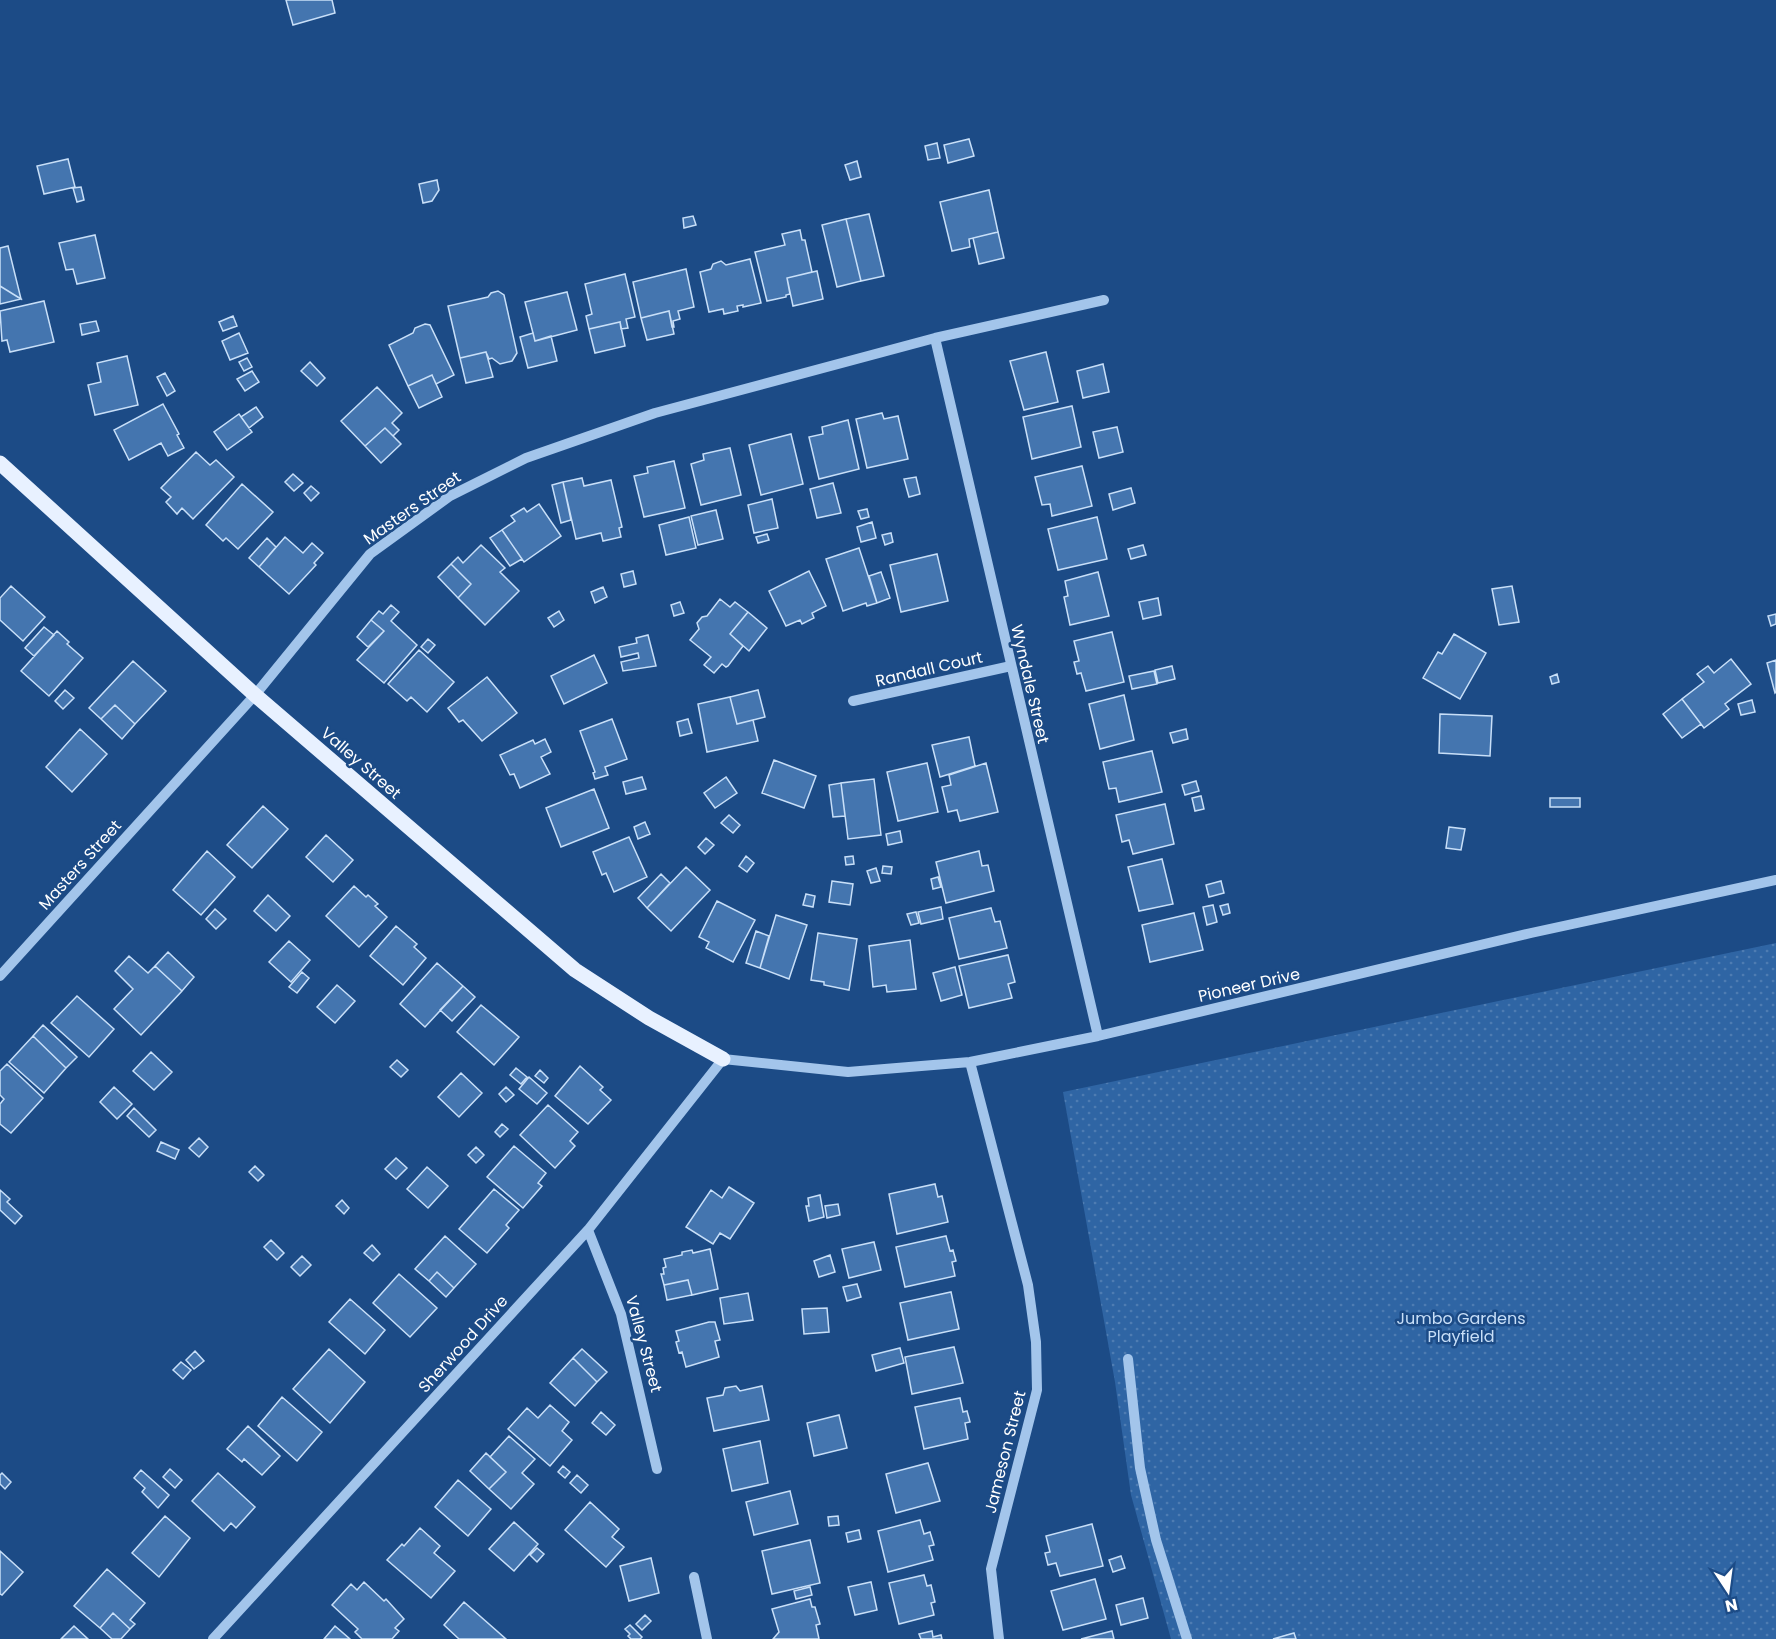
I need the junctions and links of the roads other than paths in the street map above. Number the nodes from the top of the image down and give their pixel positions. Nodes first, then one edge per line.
1 (1104, 300) dead end
2 (935, 338) junction
3 (0, 463) edge
4 (1011, 666) junction
5 (255, 695) junction
6 (853, 701) dead end
7 (1776, 880) edge
8 (0, 976) edge
9 (1098, 1036) junction
10 (723, 1059) junction
11 (970, 1062) junction
12 (588, 1230) junction
13 (1128, 1359) dead end
14 (657, 1469) dead end
15 (694, 1577) dead end
16 (213, 1639) edge
17 (707, 1639) edge
18 (999, 1639) edge
19 (1187, 1639) edge

1 - 2 street, Masters Street
2 - 4 street, Wyndale Street
2 - 5 street, Masters Street
3 - 5 main road, Valley Street
4 - 6 street, Randall Court
4 - 9 street, Wyndale Street
5 - 8 street, Masters Street
5 - 10 main road, Valley Street
7 - 9 street, Pioneer Drive
9 - 11 street, Pioneer Drive
10 - 11 street, Pioneer Drive
10 - 12 street, Sherwood Drive
11 - 18 street, Jameson Street
12 - 14 street, Valley Street
12 - 16 street, Sherwood Drive
13 - 19 street
15 - 17 street

